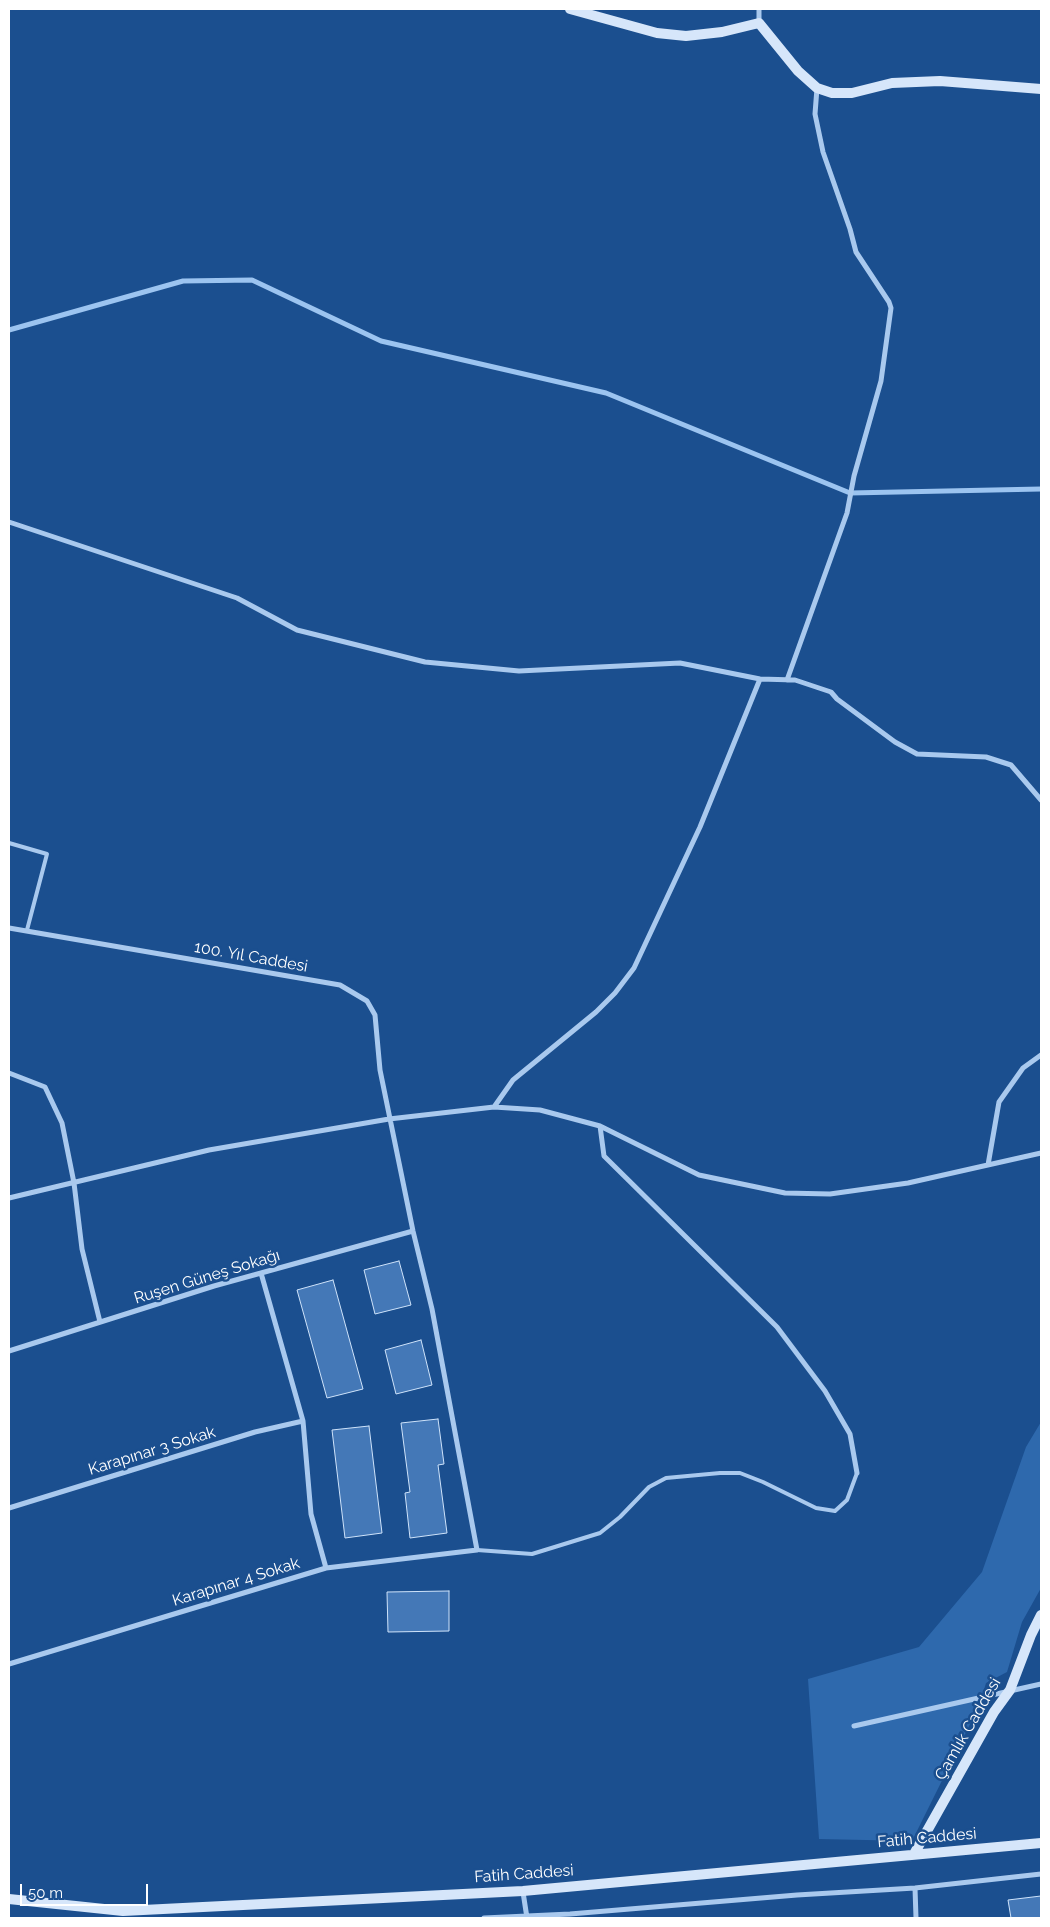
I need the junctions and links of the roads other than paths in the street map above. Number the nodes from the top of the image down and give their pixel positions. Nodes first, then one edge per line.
1 (570, 9) edge
2 (759, 9) edge
3 (759, 23) junction
4 (817, 88) junction
5 (1041, 89) edge
6 (9, 522) edge
7 (760, 679) junction
8 (787, 680) junction
9 (1041, 800) edge
10 (9, 843) edge
11 (9, 928) edge
12 (27, 930) junction
13 (1041, 1055) edge
14 (9, 1073) edge
15 (494, 1107) junction
16 (389, 1119) junction
17 (600, 1126) junction
18 (1041, 1153) edge
19 (988, 1165) junction
20 (74, 1183) junction
21 (9, 1198) edge
22 (413, 1231) junction
23 (261, 1273) junction
24 (100, 1322) junction
25 (9, 1351) edge
26 (303, 1422) junction
27 (857, 1473) joint
28 (9, 1508) edge
29 (476, 1550) junction
30 (326, 1568) junction
31 (1041, 1615) edge
32 (9, 1664) edge
33 (1041, 1684) edge
34 (1010, 1690) junction
35 (854, 1726) dead end
36 (1041, 1843) edge
37 (914, 1854) junction
38 (1041, 1874) edge
39 (915, 1888) junction
40 (523, 1891) junction
41 (9, 1899) edge
42 (123, 1915) edge
43 (526, 1917) edge
44 (484, 1918) edge
45 (916, 1918) edge

1 - 3 main road
2 - 3 street
3 - 4 main road
4 - 5 main road
4 - 8 street
6 - 7 street
7 - 8 street
7 - 15 street
8 - 9 street
10 - 12 lane
11 - 12 street, 100. Yıl Caddesi
12 - 16 street, 100. Yıl Caddesi
13 - 19 street
14 - 20 street
15 - 16 street
15 - 17 street
16 - 20 street
16 - 22 street, 100. Yıl Caddesi
17 - 19 street
17 - 27 street
18 - 19 street
20 - 21 street
20 - 24 street
22 - 23 street, Ruşen Güneş Sokağı
22 - 29 street, 100. Yıl Caddesi
23 - 24 street, Ruşen Güneş Sokağı
23 - 26 street
24 - 25 street, Ruşen Güneş Sokağı
26 - 28 street, Karapınar 3 Sokak
26 - 30 street
27 - 29 lane
29 - 30 street, Karapınar 4 Sokak
30 - 32 street, Karapınar 4 Sokak
31 - 34 main road, Çamlık Caddesi
33 - 34 street
34 - 35 street
34 - 37 main road, Çamlık Caddesi
36 - 37 main road, Fatih Caddesi
37 - 40 main road, Fatih Caddesi
38 - 39 street
39 - 43 street
39 - 45 street
40 - 42 main road, Fatih Caddesi
40 - 43 street
41 - 42 main road, Fatih Caddesi
43 - 44 street

